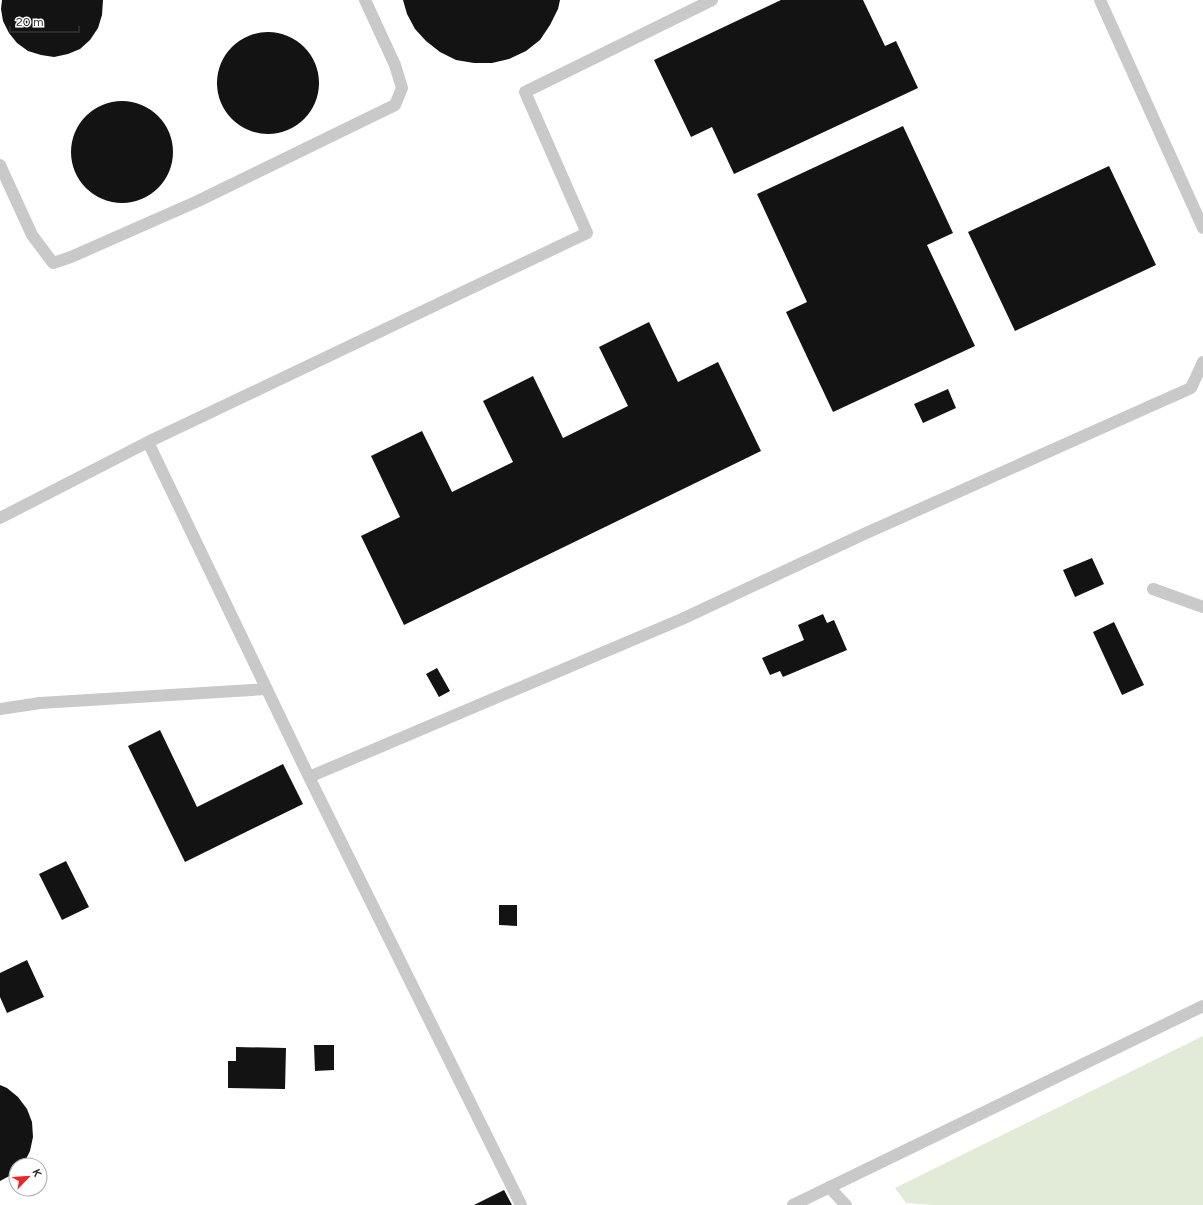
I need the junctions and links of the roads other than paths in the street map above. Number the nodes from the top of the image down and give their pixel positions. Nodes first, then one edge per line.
1 (365, 0) edge
2 (712, 0) edge
3 (1102, 2) edge
4 (0, 165) edge
5 (1203, 228) edge
6 (1203, 362) edge
7 (148, 442) junction
8 (0, 518) edge
9 (1153, 589) dead end
10 (1203, 607) edge
11 (267, 688) junction
12 (0, 709) edge
13 (309, 777) junction
14 (1203, 1006) edge
15 (829, 1188) junction
16 (520, 1205) edge
17 (792, 1205) edge
18 (846, 1205) edge

1 - 4 lane
2 - 7 lane
3 - 5 lane
6 - 13 lane
7 - 8 lane
7 - 11 lane
9 - 10 lane
11 - 12 lane
11 - 13 lane
13 - 16 lane
14 - 15 lane
15 - 17 lane
15 - 18 lane

